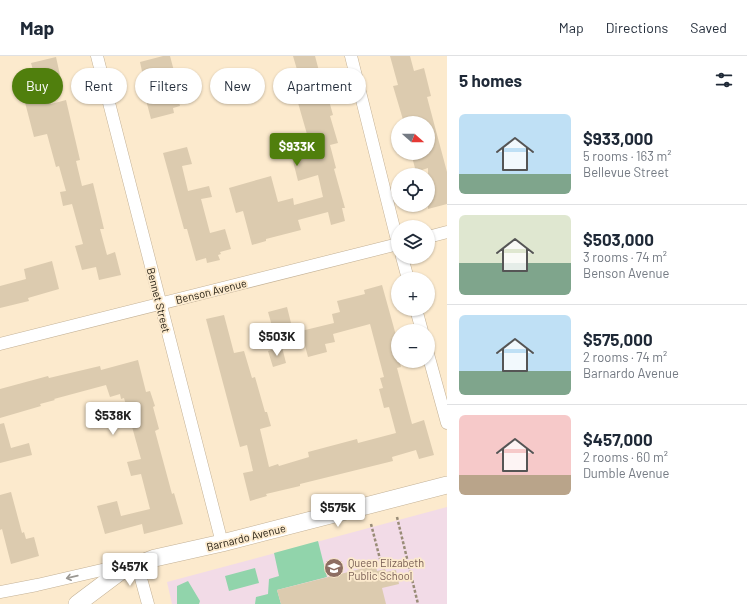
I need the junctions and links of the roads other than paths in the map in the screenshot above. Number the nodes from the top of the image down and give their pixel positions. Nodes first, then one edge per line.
1 (97, 56) edge
2 (351, 56) edge
3 (392, 220) edge
4 (447, 232) edge
5 (435, 235) edge
6 (391, 246) edge
7 (160, 304) junction
8 (0, 344) edge
9 (432, 368) edge
10 (447, 423) edge
11 (447, 485) edge
12 (222, 543) junction
13 (137, 564) junction
14 (0, 592) edge
15 (77, 604) edge
16 (148, 604) edge

1 - 7 street, Bennet Street
2 - 3 street
4 - 5 street
6 - 7 street, Benson Avenue
7 - 8 street, Benson Avenue
7 - 12 street, Bennet Street
9 - 10 street
11 - 12 street, Barnardo Avenue
12 - 13 street, Barnardo Avenue
13 -> 14 street, Barnardo Avenue
13 - 15 street, Barnardo Avenue
13 - 16 street

